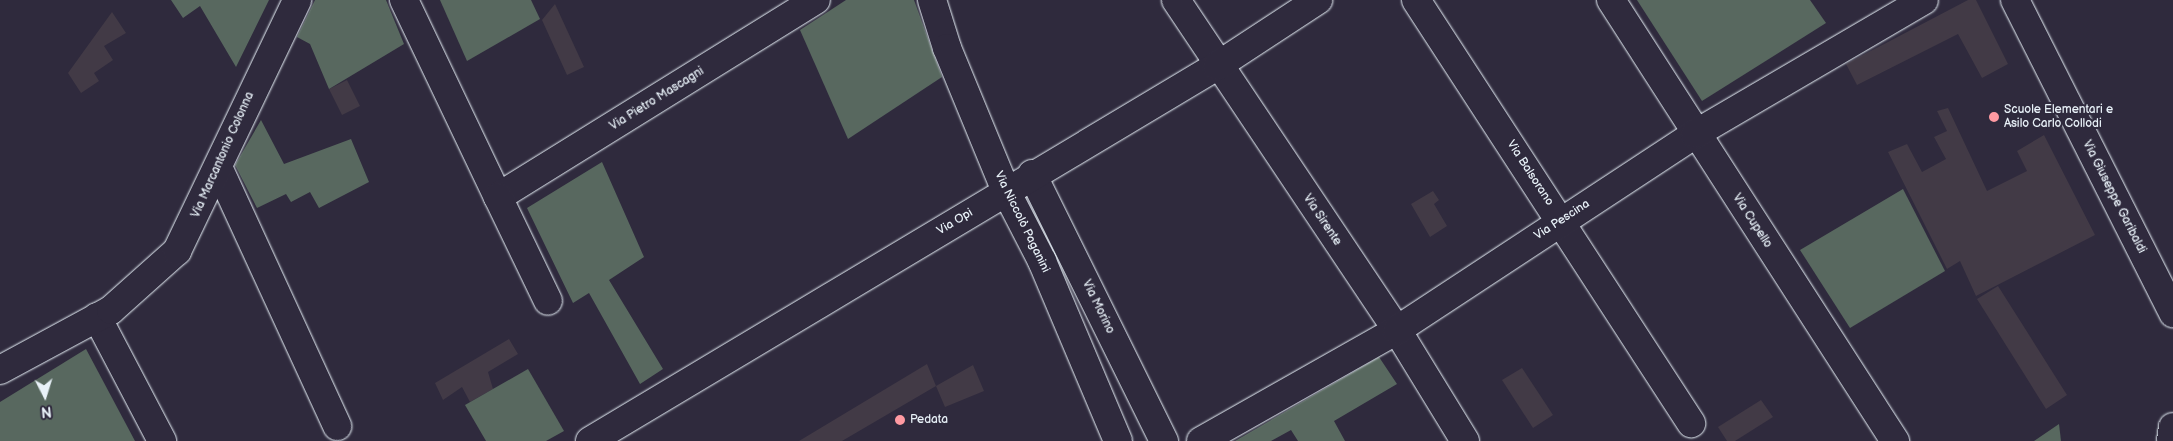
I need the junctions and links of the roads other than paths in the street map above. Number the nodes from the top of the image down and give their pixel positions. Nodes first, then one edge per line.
1 (297, 0) edge
2 (404, 0) edge
3 (816, 0) edge
4 (932, 0) edge
5 (1176, 0) edge
6 (1318, 0) edge
7 (1416, 0) edge
8 (1611, 0) edge
9 (1924, 0) edge
10 (2015, 0) edge
11 (1217, 66) junction
12 (1695, 134) junction
13 (219, 169) junction
14 (1032, 174) junction
15 (1006, 191) junction
16 (498, 197) junction
17 (1561, 220) junction
18 (548, 301) dead end
19 (2173, 313) edge
20 (97, 317) junction
21 (1397, 330) junction
22 (0, 370) edge
23 (1691, 423) dead end
24 (337, 426) dead end
25 (2173, 427) edge
26 (162, 441) edge
27 (590, 441) edge
28 (1118, 441) edge
29 (1164, 441) edge
30 (1201, 441) edge
31 (1465, 441) edge
32 (1895, 441) edge
33 (2171, 441) edge

1 - 13 street, Via Marcantonio Colonna
2 - 16 street
3 - 16 street, Via Pietro Mascagni
4 - 15 street, Via Niccolò Paganini
5 - 11 street, Via Sirente
6 - 11 street, Via Opi
7 - 17 street, Via Balsorano
8 - 12 street, Via Cupello
9 - 12 street, Via Pescina
10 - 19 street, Via Giuseppe Garibaldi
11 - 14 street, Via Opi
11 - 21 street, Via Sirente
12 - 17 street, Via Pescina
12 - 32 street, Via Cupello
13 - 20 street, Via Marcantonio Colonna
13 - 24 street
14 - 15 street, Via Opi
14 - 29 street, Via Morino
15 - 27 street, Via Opi
15 - 28 street, Via Niccolò Paganini
16 - 18 street
17 - 21 street, Via Pescina
17 - 23 street, Via Balsorano
20 - 22 street, Via Marcantonio Colonna
20 - 26 street
21 - 30 street, Via Pescina
21 - 31 street, Via Sirente
25 - 33 street

